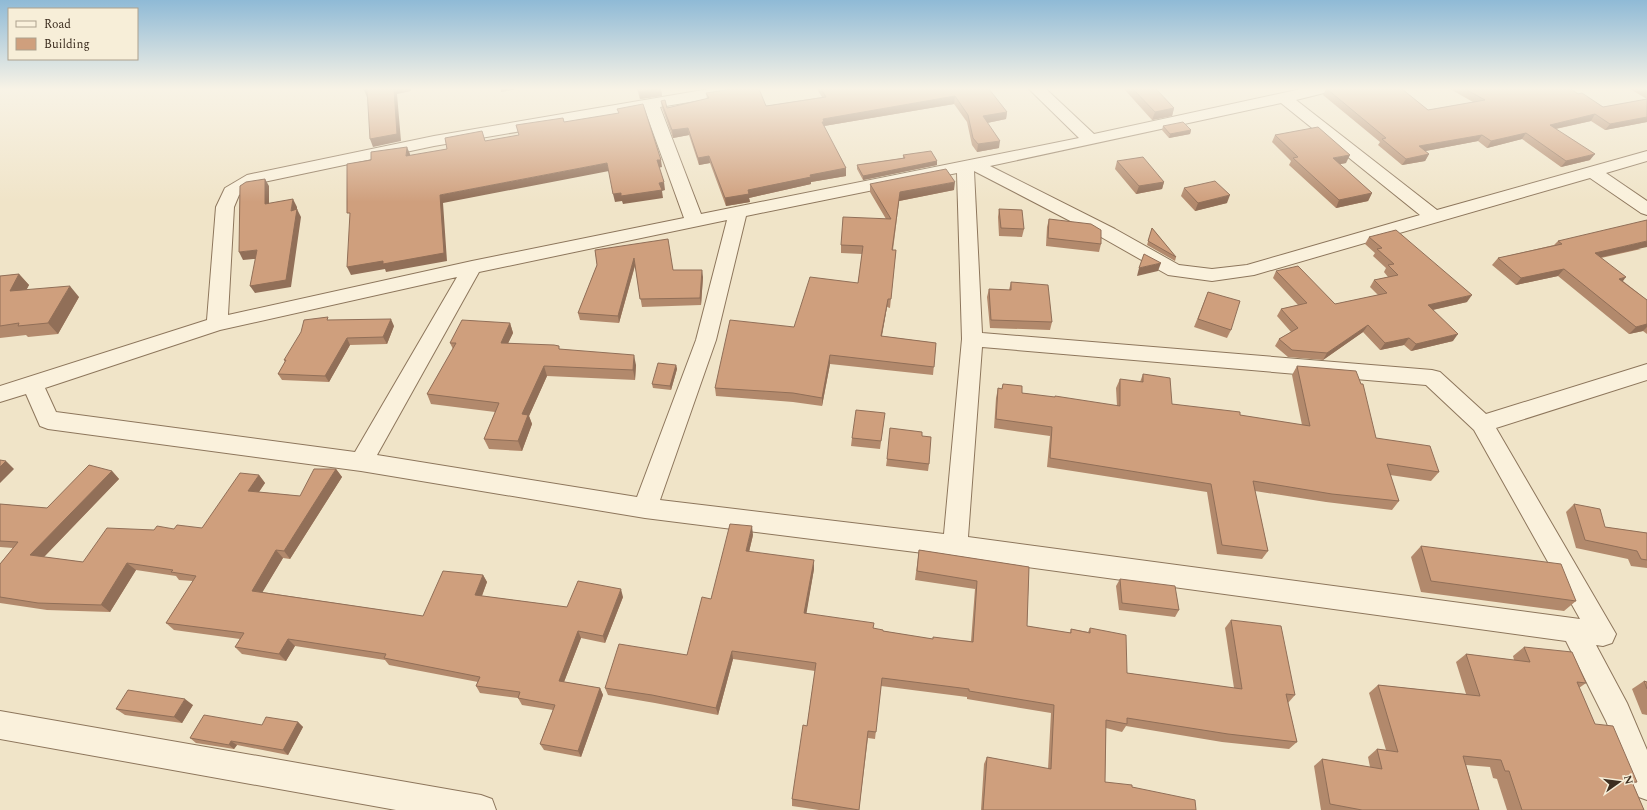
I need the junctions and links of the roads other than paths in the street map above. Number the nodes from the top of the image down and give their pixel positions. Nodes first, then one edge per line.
1 (517, 127) edge
2 (659, 127) edge
3 (1077, 127) edge
4 (1152, 127) edge
5 (1320, 127) edge
6 (1091, 140) junction
7 (1647, 156) edge
8 (969, 165) junction
9 (1593, 172) junction
10 (1647, 209) edge
11 (738, 212) junction
12 (1434, 217) junction
13 (694, 221) junction
14 (472, 267) junction
15 (217, 324) junction
16 (972, 339) junction
17 (1647, 372) edge
18 (33, 385) junction
19 (0, 394) edge
20 (1482, 424) junction
21 (361, 462) junction
22 (645, 508) junction
23 (955, 546) junction
24 (1574, 630) junction
25 (0, 725) edge
26 (1647, 785) edge
27 (481, 810) edge

1 - 15 street
2 - 13 street
3 - 6 street
4 - 6 street
5 - 12 street
6 - 8 street
7 - 9 street
8 - 11 street
8 - 12 street
8 - 16 street
9 - 10 street
9 - 12 street
11 - 13 street
11 - 22 street
13 - 14 street
14 - 15 street
14 - 21 street
15 - 18 street
16 - 20 street
16 - 23 street
17 - 20 street
18 - 19 street
18 - 21 street
20 - 24 street
21 - 22 street
22 - 23 street
23 - 24 street
24 - 26 street
25 - 27 street

